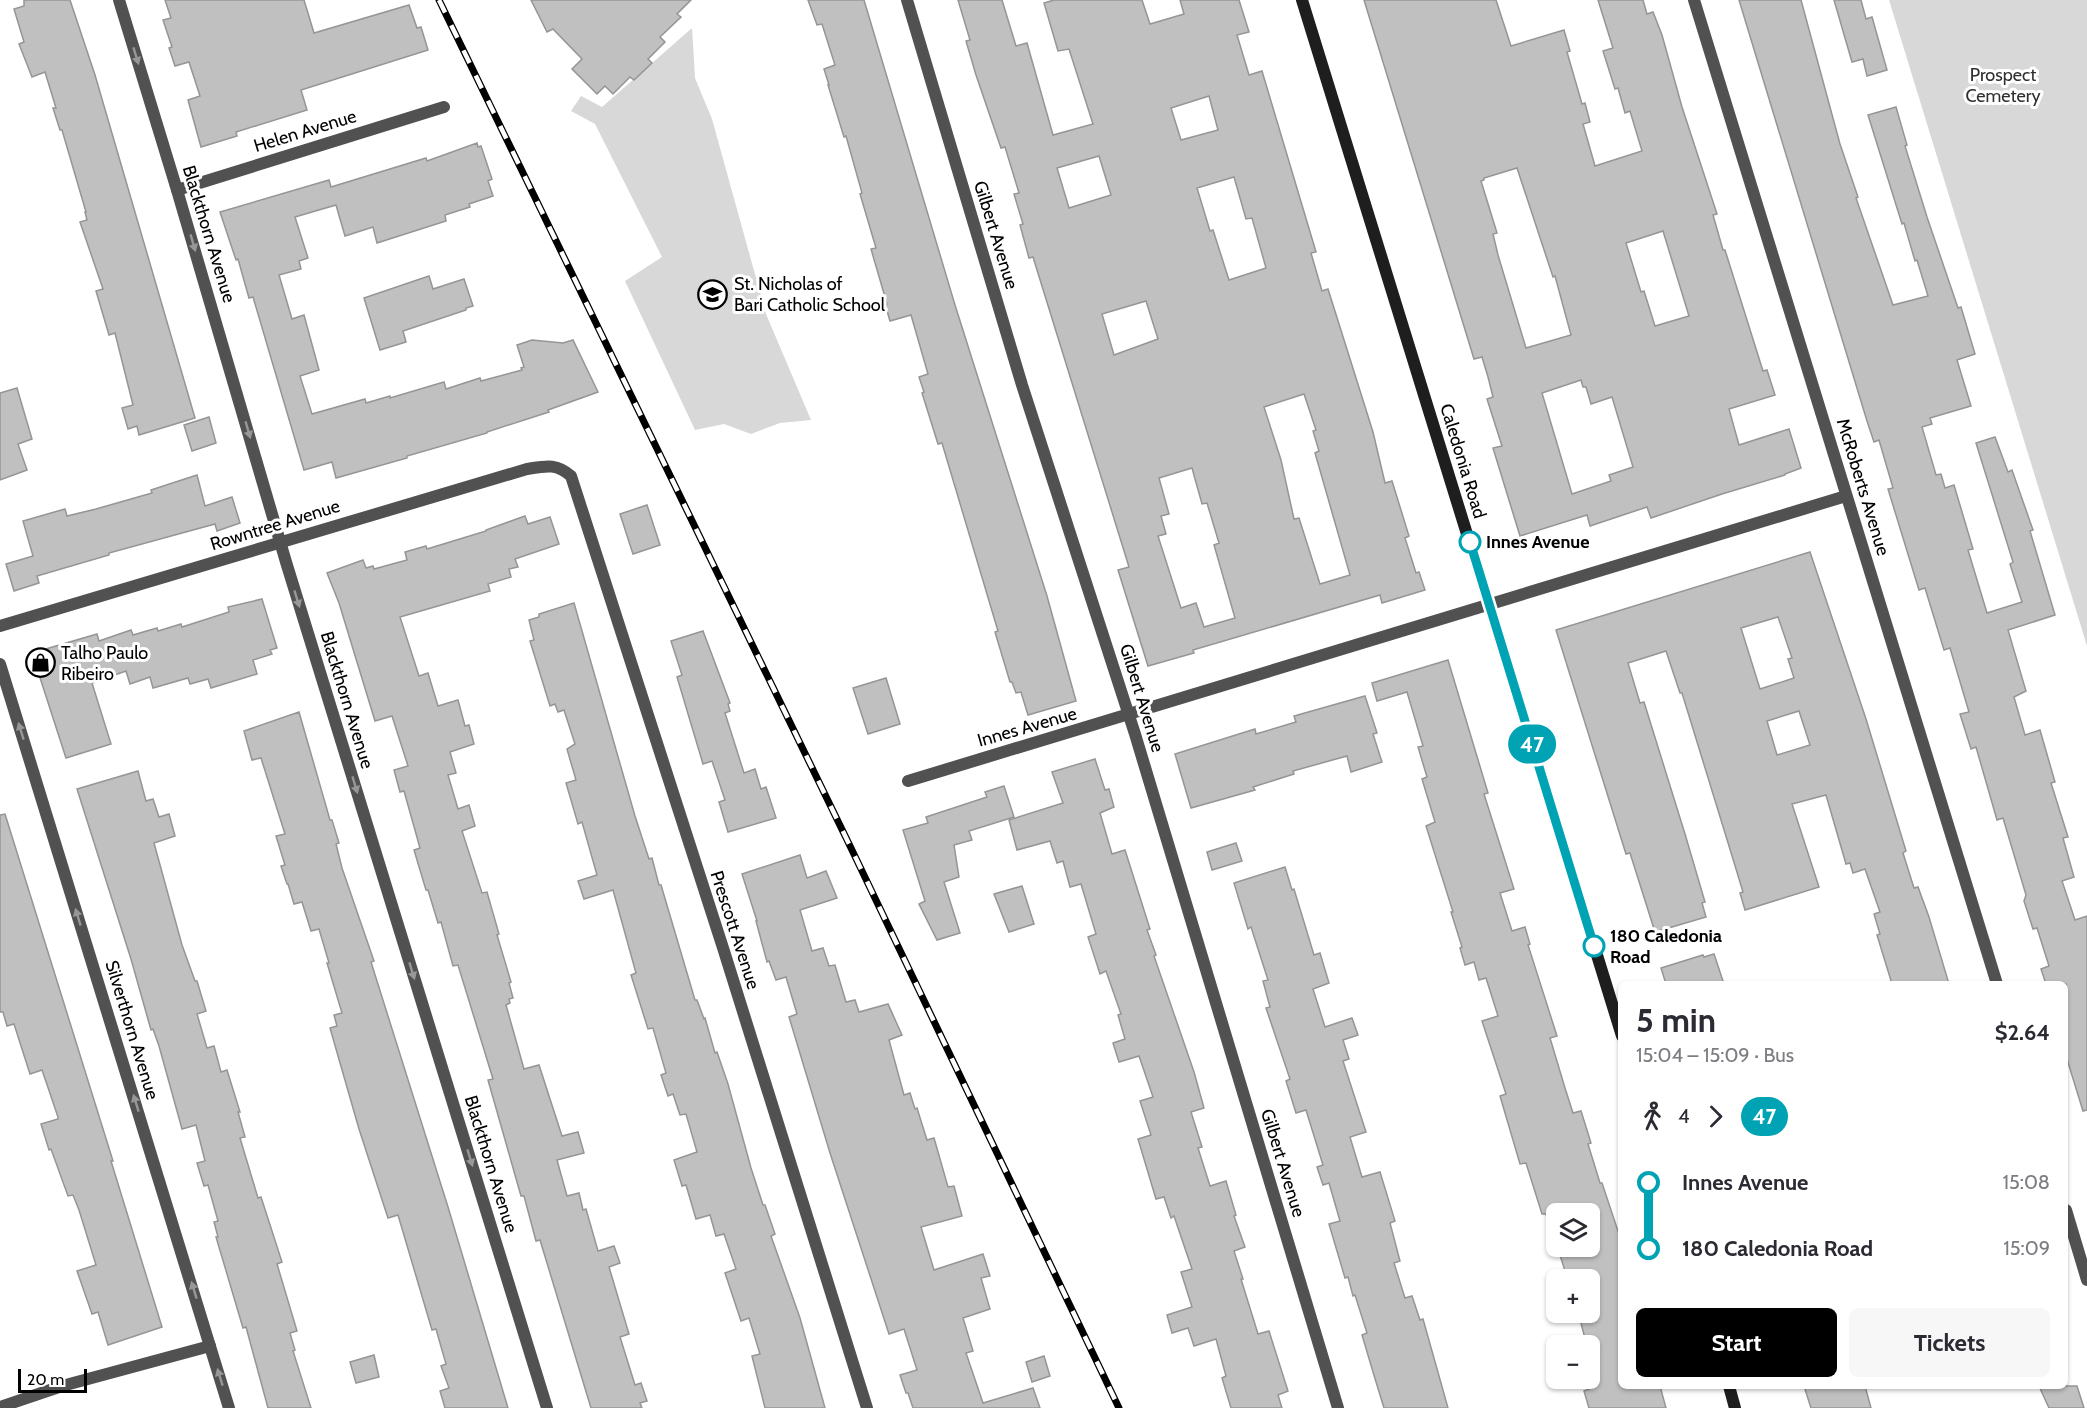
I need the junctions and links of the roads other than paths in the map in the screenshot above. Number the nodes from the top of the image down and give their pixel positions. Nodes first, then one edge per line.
1 (119, 0) edge
2 (907, 0) edge
3 (1302, 0) edge
4 (1695, 0) edge
5 (444, 107) dead end
6 (177, 190) junction
7 (561, 468) joint
8 (1846, 496) junction
9 (281, 542) junction
10 (1489, 604) junction
11 (0, 626) edge
12 (0, 664) edge
13 (1129, 716) junction
14 (908, 781) dead end
15 (1996, 981) edge
16 (1618, 1023) edge
17 (2068, 1217) edge
18 (2087, 1280) edge
19 (210, 1346) junction
20 (1730, 1389) edge
21 (0, 1407) edge
22 (229, 1408) edge
23 (547, 1408) edge
24 (867, 1408) edge
25 (1338, 1408) edge
26 (1735, 1408) edge

1 -> 6 street, Blackthorn Avenue
2 - 13 street, Gilbert Avenue
3 - 10 street, Caledonia Road
4 - 8 street, McRoberts Avenue
5 - 6 street, Helen Avenue
6 -> 9 street, Blackthorn Avenue
7 - 9 street, Rowntree Avenue
7 - 24 street, Prescott Avenue
8 - 10 street, Innes Avenue
8 - 15 street, McRoberts Avenue
9 - 11 street, Rowntree Avenue
9 -> 23 street, Blackthorn Avenue
10 - 13 street, Innes Avenue
10 - 16 street, Caledonia Road
19 -> 12 street, Silverthorn Avenue
13 - 14 street, Innes Avenue
13 - 25 street, Gilbert Avenue
17 - 18 street
19 - 21 street
22 -> 19 street, Silverthorn Avenue
20 - 26 street

